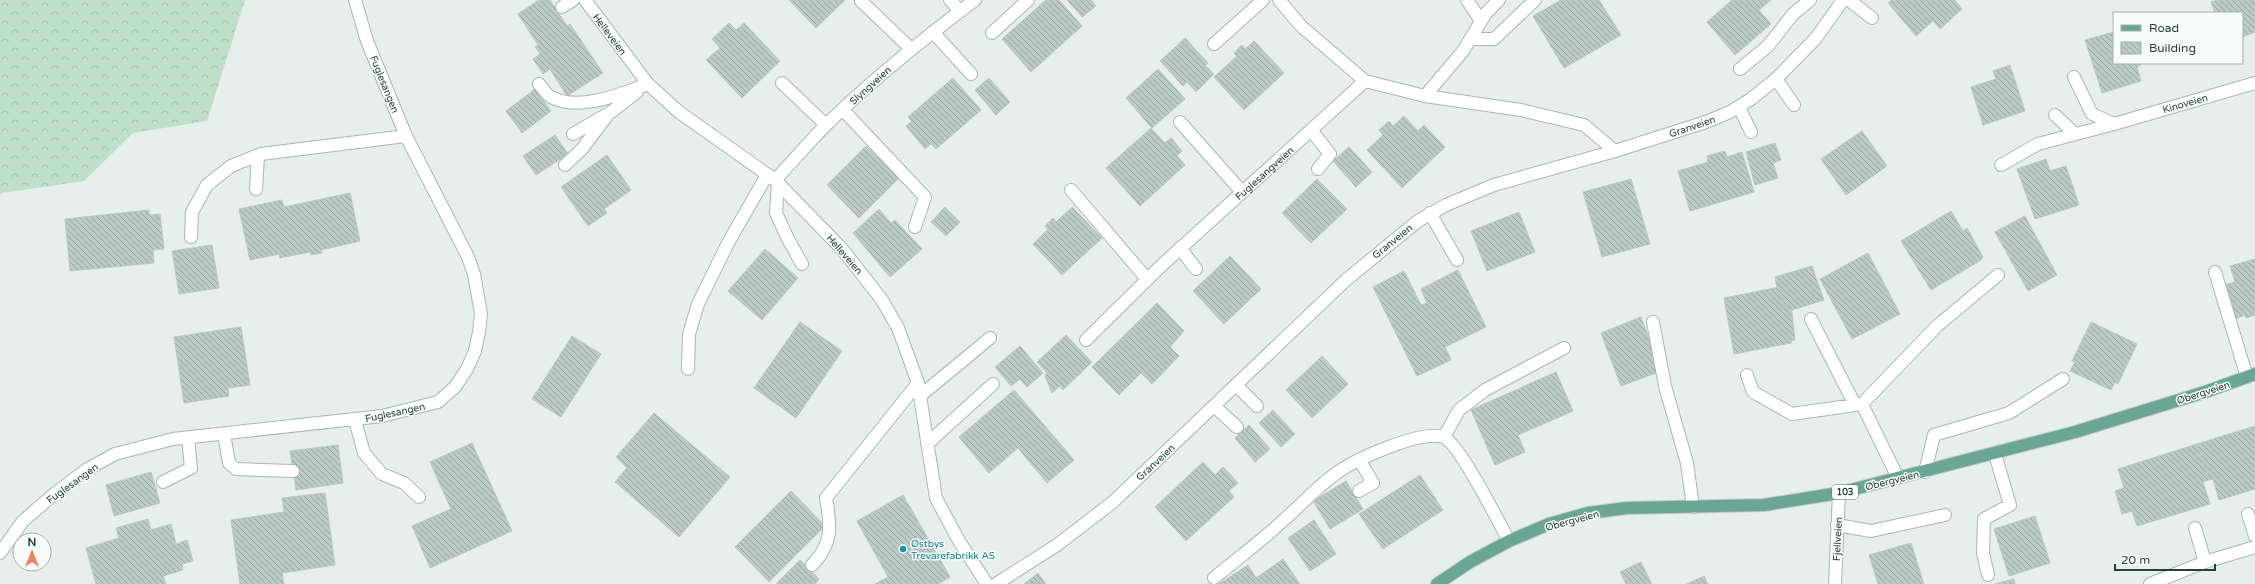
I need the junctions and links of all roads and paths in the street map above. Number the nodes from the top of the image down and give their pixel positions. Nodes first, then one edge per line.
1 (355, 0) edge
2 (573, 0) edge
3 (585, 0) edge
4 (950, 0) edge
5 (974, 0) edge
6 (1028, 0) edge
7 (1263, 0) edge
8 (1279, 0) edge
9 (1466, 0) edge
10 (1499, 0) edge
11 (1535, 0) edge
12 (1810, 0) edge
13 (1843, 0) edge
14 (1849, 0) edge
15 (861, 1) dead end
16 (562, 7) dead end
17 (960, 11) junction
18 (1872, 18) dead end
19 (1481, 21) junction
20 (933, 32) junction
21 (992, 33) dead end
22 (1471, 39) junction
23 (1214, 44) dead end
24 (911, 49) junction
25 (1740, 69) dead end
26 (971, 74) dead end
27 (2074, 77) dead end
28 (1776, 79) junction
29 (1365, 81) junction
30 (782, 83) dead end
31 (2255, 83) edge
32 (538, 84) dead end
33 (648, 84) junction
34 (1425, 96) junction
35 (1794, 105) dead end
36 (1739, 107) junction
37 (843, 110) junction
38 (611, 112) junction
39 (2054, 115) dead end
40 (1180, 122) dead end
41 (2114, 124) junction
42 (826, 125) junction
43 (1311, 130) junction
44 (1751, 132) dead end
45 (573, 134) dead end
46 (2075, 134) junction
47 (406, 136) junction
48 (1615, 151) junction
49 (258, 156) junction
50 (566, 165) dead end
51 (2001, 165) dead end
52 (1318, 169) dead end
53 (774, 180) junction
54 (256, 189) dead end
55 (1071, 190) dead end
56 (1242, 192) junction
57 (1430, 213) junction
58 (915, 227) dead end
59 (191, 237) dead end
60 (1180, 248) junction
61 (1458, 260) dead end
62 (802, 264) dead end
63 (1196, 269) dead end
64 (2215, 272) dead end
65 (1998, 275) dead end
66 (1147, 279) junction
67 (1811, 319) dead end
68 (1653, 322) dead end
69 (990, 338) dead end
70 (1086, 340) dead end
71 (1564, 348) dead end
72 (688, 369) dead end
73 (1747, 375) dead end
74 (2251, 376) edge
75 (2063, 378) dead end
76 (918, 383) junction
77 (993, 384) dead end
78 (1236, 385) junction
79 (920, 396) junction
80 (1858, 405) junction
81 (1214, 406) junction
82 (1258, 406) dead end
83 (355, 420) junction
84 (1237, 427) dead end
85 (224, 434) junction
86 (1444, 437) junction
87 (188, 438) junction
88 (927, 444) junction
89 (1995, 454) junction
90 (1360, 460) junction
91 (293, 471) dead end
92 (1925, 472) junction
93 (1898, 478) junction
94 (163, 482) dead end
95 (1359, 491) dead end
96 (1839, 494) junction
97 (419, 497) dead end
98 (1693, 507) junction
99 (2248, 514) dead end
100 (1945, 515) dead end
101 (1837, 525) junction
102 (2195, 528) dead end
103 (2255, 536) edge
104 (1509, 542) junction
105 (2255, 547) edge
106 (0, 553) edge
107 (2205, 562) junction
108 (812, 565) dead end
109 (1988, 575) dead end
110 (1214, 578) dead end
111 (987, 584) edge
112 (996, 584) edge
113 (1437, 584) edge
114 (1835, 584) edge
115 (2150, 584) edge

1 - 47 street, Fuglesangen
2 - 16 street
3 - 33 street, Helleveien
4 - 17 street
5 - 17 street, Slyngveien
6 - 21 street
7 - 23 street
8 - 29 street
9 - 19 street
10 - 19 street
11 - 22 street
12 - 25 street
13 - 28 street, Granveien
14 - 18 street
15 - 24 street
17 - 20 street, Slyngveien
19 - 22 street
20 - 24 street, Slyngveien
20 - 26 street
22 - 34 street
24 - 37 street, Slyngveien
27 - 41 street
28 - 35 street
28 - 36 street, Granveien
29 - 34 street
29 - 43 street, Fuglesangveien
30 - 42 street
31 - 41 street, Kinoveien
32 - 33 street
33 - 38 street
33 - 53 street, Helleveien
34 - 48 street
36 - 44 street
36 - 48 street, Granveien
37 - 42 street, Slyngveien
37 - 58 street
38 - 45 street
38 - 50 street
39 - 46 street
40 - 56 street
41 - 46 street, Kinoveien
42 - 53 street, Slyngveien
43 - 52 street
43 - 56 street, Fuglesangveien
46 - 51 street, Kinoveien
47 - 49 street
47 - 83 street, Fuglesangen
48 - 57 street, Granveien
49 - 54 street
49 - 59 street
53 - 62 street
53 - 72 street, Slyngveien
53 - 76 street, Helleveien
55 - 66 street
56 - 60 street, Fuglesangveien
57 - 61 street
57 - 78 street, Granveien
60 - 63 street
60 - 66 street, Fuglesangveien
64 - 74 street
65 - 80 street
66 - 70 street, Fuglesangveien
67 - 80 street
68 - 98 street
69 - 79 street
71 - 86 street
73 - 80 street
74 - 89 main road, Øbergveien / 103
75 - 92 street
76 - 79 street, Helleveien
76 - 108 street
77 - 88 street
78 - 81 street, Granveien
78 - 82 street
79 - 88 street, Helleveien
80 - 93 street
81 - 84 street
81 - 112 street, Granveien
83 - 85 street, Fuglesangen
83 - 97 street
85 - 87 street, Fuglesangen
85 - 91 street
86 - 90 street
86 - 104 street
87 - 94 street
87 - 106 street, Fuglesangen
88 - 111 street, Helleveien
89 - 92 main road, Øbergveien / 103
89 - 109 street
90 - 95 street
90 - 110 street
92 - 93 main road, Øbergveien / 103
93 - 96 main road, Øbergveien / 103
96 - 98 main road, Øbergveien / 103
96 - 101 street, Fjellveien
98 - 104 main road, Øbergveien / 103
99 - 103 street
100 - 101 street
101 - 114 street, Fjellveien
102 - 107 street
104 - 113 main road, Øbergveien / 103
105 - 107 street
107 - 115 street

